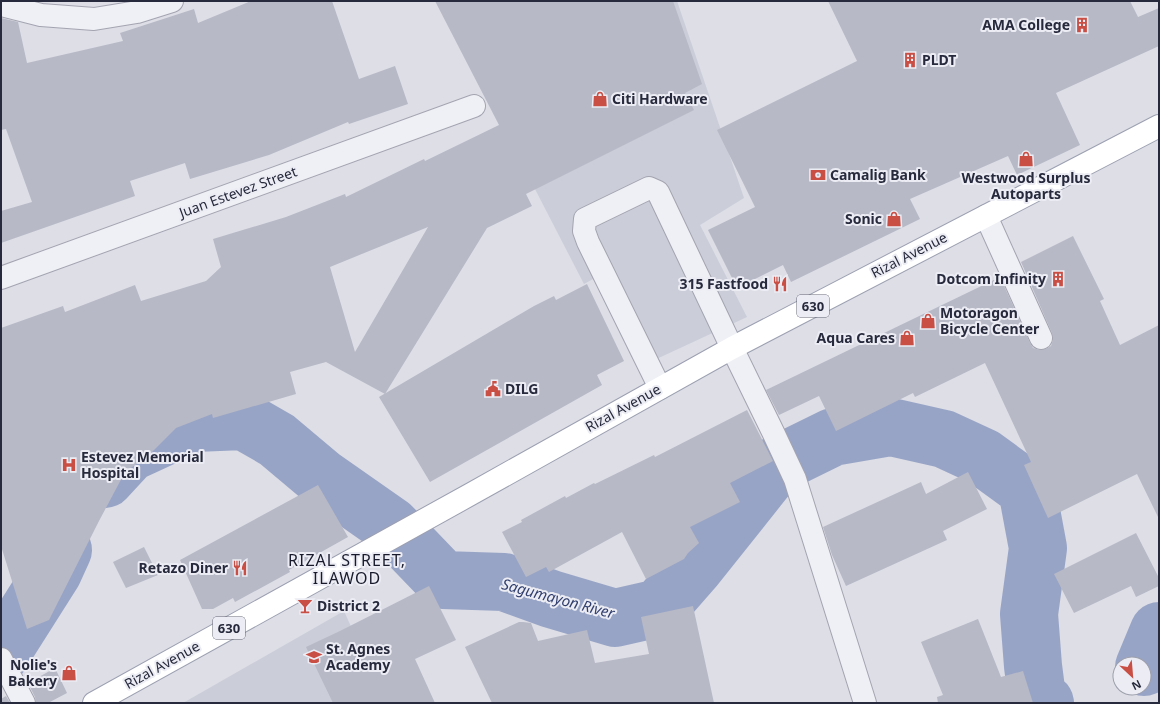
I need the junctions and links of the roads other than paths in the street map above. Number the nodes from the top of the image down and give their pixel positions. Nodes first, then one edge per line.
1 (172, 1) edge
2 (1, 5) edge
3 (474, 106) dead end
4 (1159, 126) edge
5 (986, 216) junction
6 (1, 278) edge
7 (1041, 338) dead end
8 (732, 348) junction
9 (660, 388) junction
10 (1, 659) edge
11 (19, 695) edge
12 (94, 703) edge
13 (865, 703) edge

1 - 2 street
3 - 6 street, Juan Estevez Street
4 - 5 main road, Rizal Avenue / 630
5 - 7 street
5 - 8 main road, Rizal Avenue / 630
8 - 9 main road, Rizal Avenue / 630
8 - 9 street
8 - 13 street
9 - 12 main road, Rizal Avenue / 630
10 - 11 street

